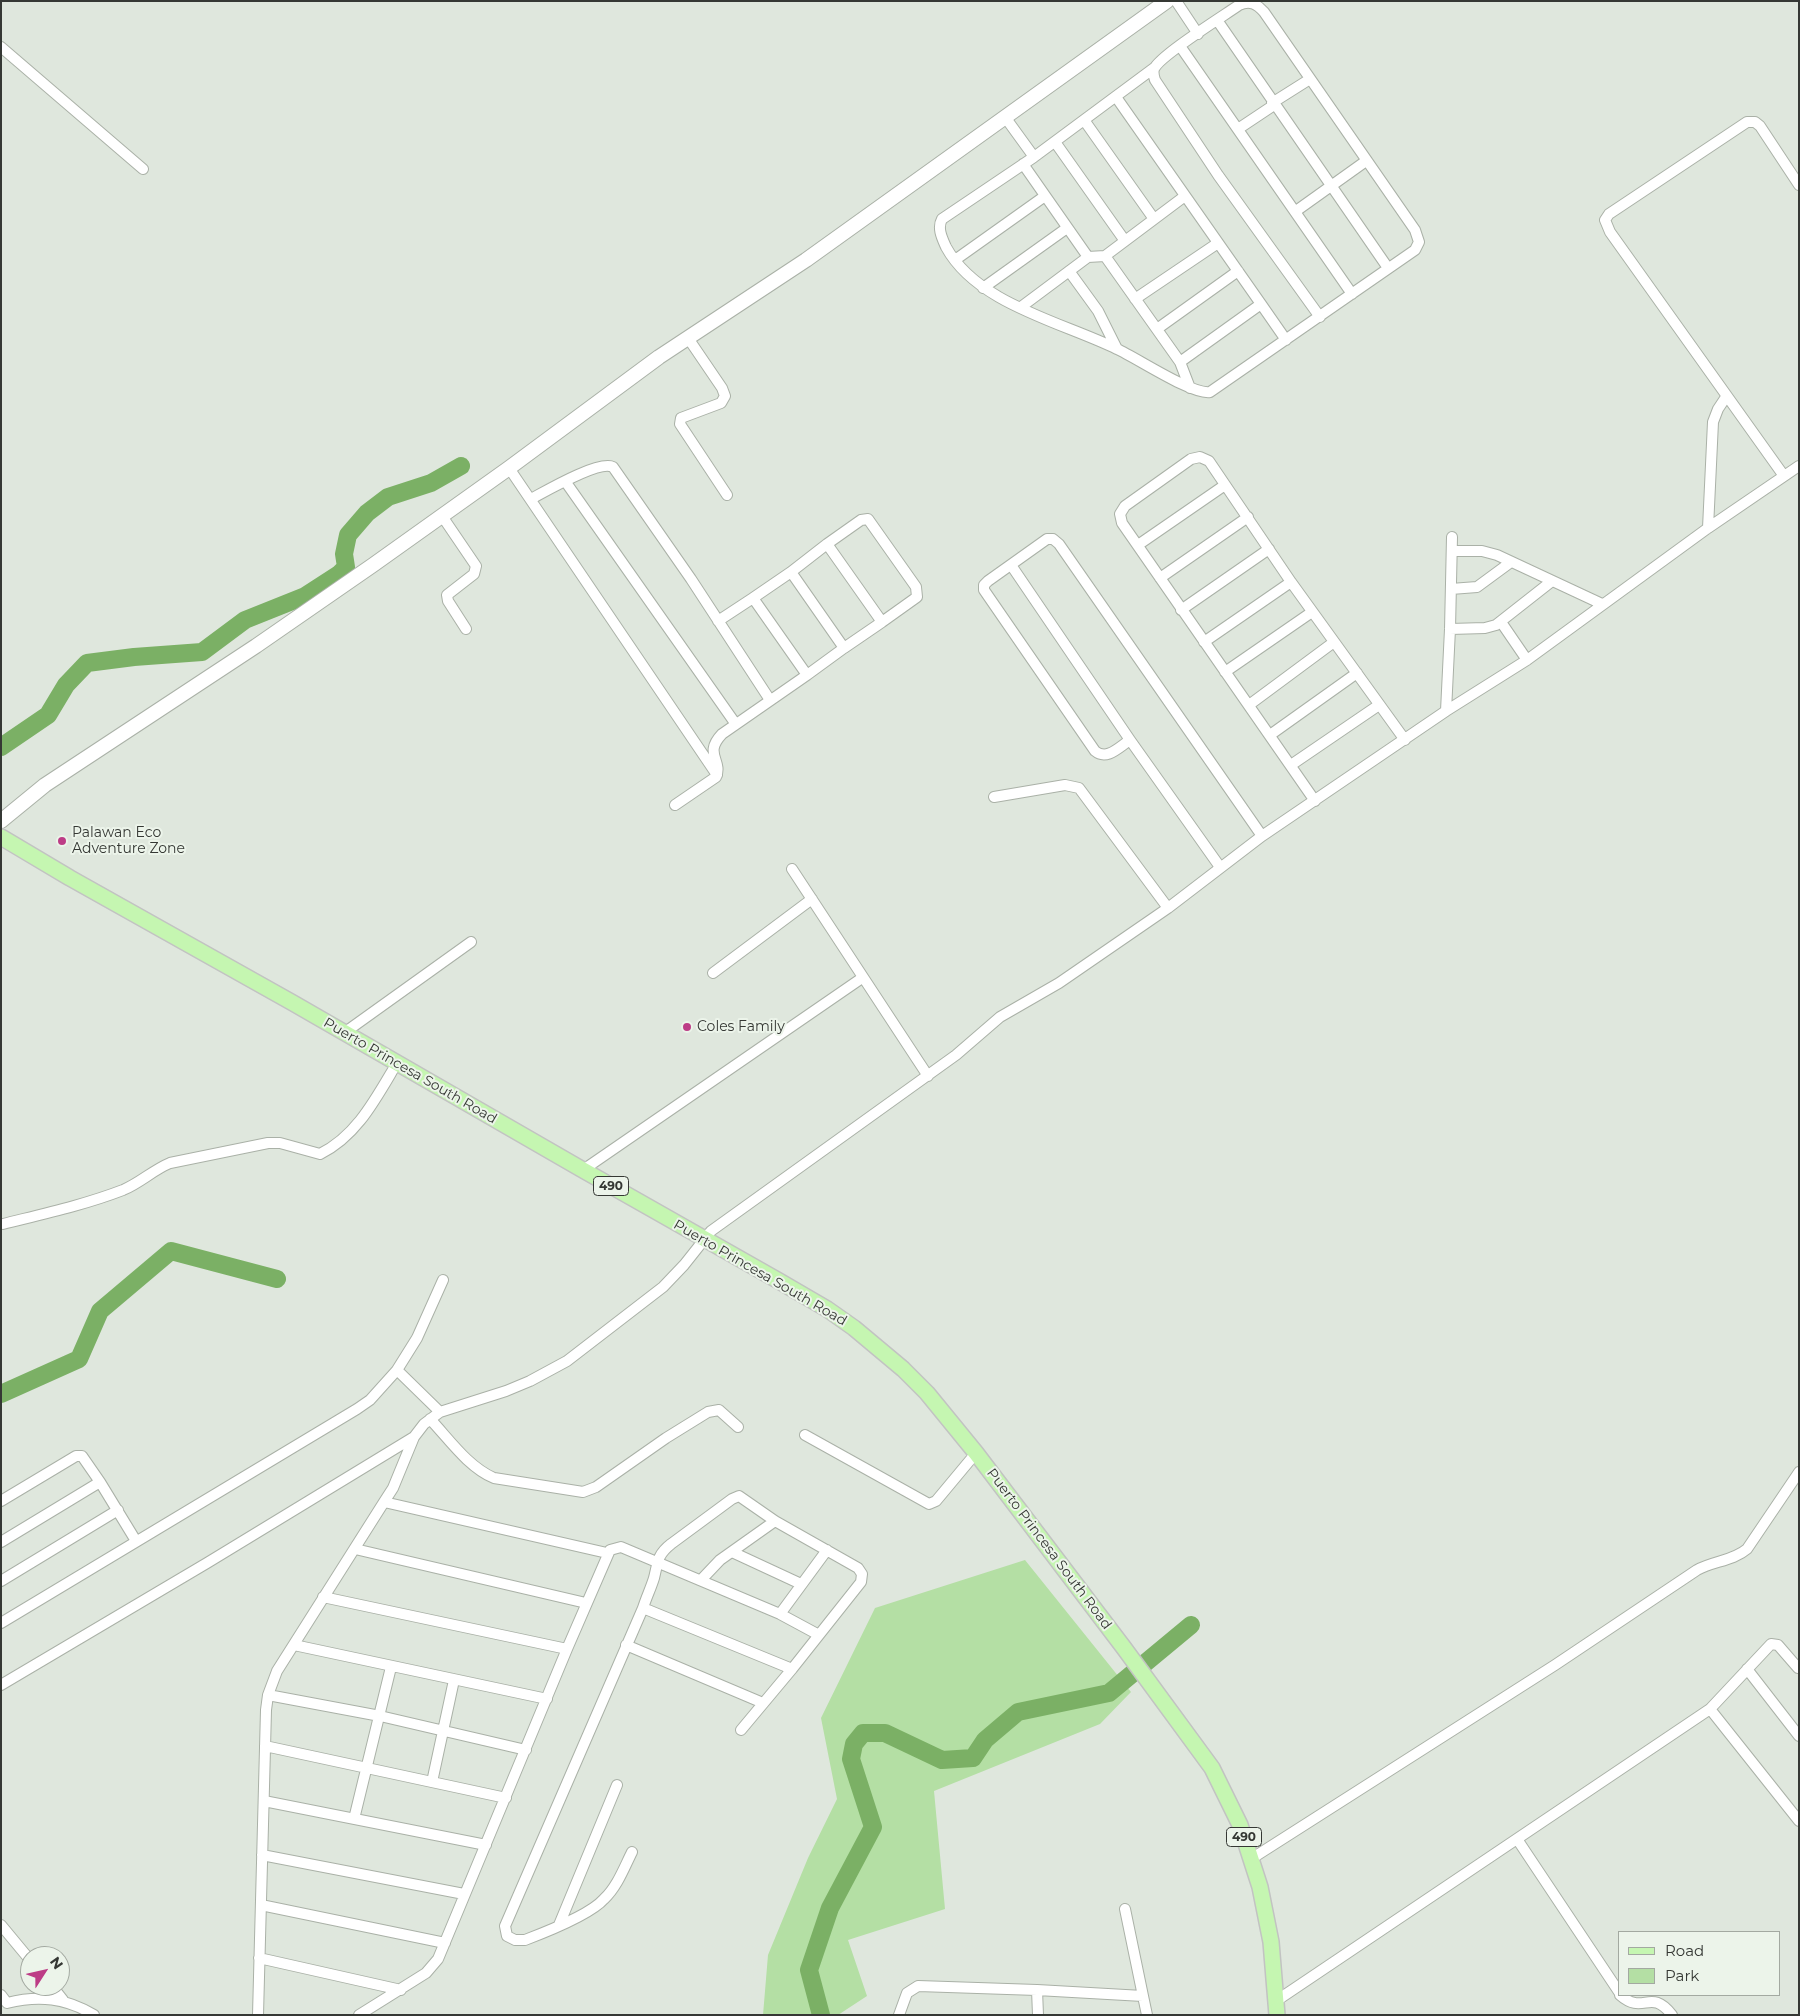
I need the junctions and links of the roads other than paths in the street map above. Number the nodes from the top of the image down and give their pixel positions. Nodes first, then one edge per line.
1 (1168, 1) edge
2 (1176, 1) edge
3 (1217, 20) junction
4 (1198, 34) junction
5 (1180, 46) junction
6 (1, 47) edge
7 (1154, 68) junction
8 (1310, 79) junction
9 (1116, 97) junction
10 (1273, 104) junction
11 (1005, 117) junction
12 (1084, 120) junction
13 (1238, 129) junction
14 (1055, 142) junction
15 (1034, 157) junction
16 (1366, 161) junction
17 (1023, 164) junction
18 (143, 169) dead end
19 (1799, 185) edge
20 (1331, 186) junction
21 (1045, 196) junction
22 (1185, 196) junction
23 (1296, 211) junction
24 (1154, 219) junction
25 (1066, 228) junction
26 (1125, 241) junction
27 (1218, 243) junction
28 (1105, 256) junction
29 (1088, 257) junction
30 (955, 260) junction
31 (1388, 268) junction
32 (1069, 271) junction
33 (1238, 271) junction
34 (983, 288) junction
35 (1352, 294) junction
36 (1135, 299) junction
37 (1261, 304) junction
38 (1021, 307) junction
39 (1320, 317) junction
40 (1157, 330) junction
41 (688, 338) junction
42 (1286, 340) junction
43 (1117, 349) junction
44 (1180, 362) junction
45 (1190, 388) junction
46 (1726, 397) junction
47 (1799, 466) edge
48 (509, 468) junction
49 (1784, 476) junction
50 (565, 480) junction
51 (1225, 485) junction
52 (727, 495) dead end
53 (531, 499) junction
54 (442, 516) junction
55 (1248, 518) junction
56 (1708, 528) junction
57 (1452, 537) dead end
58 (827, 544) junction
59 (1138, 545) junction
60 (1268, 549) junction
61 (1452, 551) junction
62 (1512, 562) junction
63 (1011, 565) junction
64 (791, 572) junction
65 (1160, 578) junction
66 (1291, 582) junction
67 (1552, 582) junction
68 (1451, 589) junction
69 (753, 598) junction
70 (1602, 604) junction
71 (1182, 610) junction
72 (1312, 612) junction
73 (718, 621) junction
74 (882, 622) junction
75 (1501, 622) junction
76 (466, 629) dead end
77 (1450, 629) junction
78 (1204, 642) junction
79 (1334, 642) junction
80 (844, 648) junction
81 (1527, 660) junction
82 (1225, 672) junction
83 (1358, 674) junction
84 (807, 675) junction
85 (770, 700) junction
86 (1249, 705) junction
87 (1379, 705) junction
88 (1446, 711) junction
89 (735, 723) junction
90 (1270, 735) junction
91 (1130, 740) junction
92 (1405, 740) junction
93 (1291, 766) junction
94 (718, 774) junction
95 (994, 797) dead end
96 (1315, 801) junction
97 (675, 805) dead end
98 (1, 820) edge
99 (1, 836) edge
100 (1262, 836) junction
101 (1220, 866) junction
102 (792, 869) dead end
103 (812, 899) junction
104 (1168, 908) junction
105 (471, 942) dead end
106 (713, 972) dead end
107 (862, 978) junction
108 (344, 1033) junction
109 (397, 1064) junction
110 (928, 1076) junction
111 (583, 1170) junction
112 (3, 1224) dead end
113 (704, 1239) junction
114 (443, 1280) dead end
115 (398, 1370) junction
116 (440, 1412) junction
117 (430, 1419) junction
118 (738, 1426) dead end
119 (805, 1435) dead end
120 (414, 1437) junction
121 (976, 1453) junction
122 (1799, 1472) edge
123 (100, 1482) junction
124 (1, 1501) edge
125 (384, 1502) junction
126 (118, 1510) junction
127 (775, 1521) junction
128 (136, 1541) junction
129 (1, 1542) edge
130 (355, 1549) junction
131 (827, 1550) junction
132 (732, 1552) junction
133 (607, 1553) junction
134 (656, 1561) junction
135 (701, 1580) junction
136 (1, 1581) edge
137 (801, 1584) junction
138 (323, 1597) junction
139 (586, 1604) junction
140 (643, 1608) junction
141 (780, 1614) junction
142 (1, 1623) edge
143 (819, 1634) junction
144 (294, 1645) junction
145 (626, 1645) junction
146 (567, 1649) junction
147 (391, 1667) junction
148 (1798, 1668) edge
149 (792, 1669) junction
150 (1747, 1669) junction
151 (454, 1680) junction
152 (1, 1685) edge
153 (268, 1695) junction
154 (547, 1699) junction
155 (764, 1703) junction
156 (1710, 1708) junction
157 (380, 1716) junction
158 (442, 1730) junction
159 (741, 1730) dead end
160 (1799, 1736) edge
161 (265, 1746) junction
162 (526, 1750) junction
163 (368, 1768) junction
164 (432, 1782) junction
165 (617, 1785) dead end
166 (506, 1798) junction
167 (264, 1801) junction
168 (354, 1819) junction
169 (1799, 1821) edge
170 (1517, 1839) junction
171 (486, 1845) junction
172 (632, 1852) dead end
173 (262, 1855) junction
174 (1252, 1859) junction
175 (464, 1894) junction
176 (261, 1905) junction
177 (1125, 1909) dead end
178 (1, 1925) edge
179 (559, 1925) junction
180 (445, 1943) junction
181 (20, 1948) edge
182 (259, 1958) junction
183 (401, 1990) junction
184 (1038, 1990) junction
185 (1618, 1990) edge
186 (60, 1996) edge
187 (1143, 1996) junction
188 (1622, 1996) edge
189 (63, 2000) junction
190 (3, 2001) edge
191 (1276, 2008) edge
192 (94, 2015) edge
193 (258, 2015) edge
194 (359, 2015) edge
195 (899, 2015) edge
196 (1038, 2015) edge
197 (1147, 2015) edge
198 (1672, 2015) edge

1 - 11 street
2 - 4 street
3 - 4 street
3 - 8 street
3 - 10 street
4 - 5 street
5 - 7 street
5 - 13 street
6 - 18 street
7 - 9 street
7 - 39 street
8 - 10 street
8 - 16 street
9 - 12 street
9 - 22 street
10 - 13 street
10 - 20 street
11 - 15 street
11 - 41 street
12 - 14 street
12 - 24 street
13 - 23 street
14 - 15 street
14 - 26 street
15 - 17 street
16 - 20 street
16 - 31 street
17 - 21 street
17 - 30 street
19 - 46 street
20 - 23 street
20 - 31 street
21 - 25 street
21 - 30 street
22 - 24 street
22 - 27 street
23 - 35 street
24 - 26 street
25 - 29 street
25 - 34 street
26 - 28 street
27 - 33 street
27 - 36 street
28 - 29 street
28 - 36 street
29 - 32 street
30 - 34 street
31 - 35 street
32 - 38 street
32 - 43 street
33 - 37 street
33 - 40 street
34 - 38 street
35 - 39 street
36 - 40 street
37 - 42 street
37 - 44 street
38 - 43 street
39 - 42 street
40 - 44 street
41 - 48 street
41 - 52 street
42 - 45 street
43 - 45 street
44 - 45 street
46 - 49 street
46 - 56 street
47 - 49 street
48 - 53 street
48 - 54 street
49 - 56 street
50 - 53 street
50 - 73 street
50 - 89 street
51 - 55 street
51 - 59 street
51 - 59 street
53 - 94 street
54 - 76 street
54 - 98 street
55 - 60 street
55 - 65 street
56 - 70 street
57 - 61 street
58 - 64 street
58 - 74 street
58 - 74 street
59 - 65 street
60 - 66 street
60 - 71 street
61 - 62 street
61 - 68 street
62 - 67 street
62 - 68 street
63 - 91 street
63 - 91 street
63 - 100 street
64 - 69 street
64 - 80 street
65 - 71 street
66 - 72 street
66 - 78 street
67 - 70 street
67 - 75 street
68 - 77 street
69 - 73 street
69 - 84 street
70 - 81 street
71 - 78 street
72 - 79 street
72 - 82 street
73 - 85 street
74 - 80 street
75 - 77 street
75 - 81 street
77 - 88 street
78 - 82 street
79 - 83 street
79 - 86 street
80 - 84 street
81 - 88 street
82 - 86 street
83 - 87 street
83 - 90 street
84 - 85 street
85 - 89 street
86 - 90 street
87 - 92 street
87 - 93 street
88 - 92 street
89 - 94 street
90 - 93 street
91 - 101 street
92 - 96 street
93 - 96 street
94 - 97 street
95 - 104 street
96 - 100 street
99 - 108 main road, Puerto Princesa South Road / 490
100 - 101 street
101 - 104 street
102 - 103 street
103 - 106 street
103 - 107 street
104 - 110 street
105 - 108 street
107 - 110 street
107 - 111 street
108 - 109 main road, Puerto Princesa South Road / 490
109 - 111 main road, Puerto Princesa South Road / 490
109 - 112 street
110 - 113 street
111 - 113 main road, Puerto Princesa South Road / 490
113 - 116 street
113 - 121 main road, Puerto Princesa South Road / 490
114 - 115 street
115 - 116 street
115 - 128 street
116 - 117 street
117 - 118 street
117 - 120 street
119 - 121 street
120 - 125 street
120 - 152 street
121 - 174 main road, Puerto Princesa South Road / 490
122 - 174 street
123 - 124 street
123 - 126 street
123 - 129 street
125 - 130 street
125 - 133 street
126 - 128 street
126 - 136 street
127 - 131 street
127 - 132 street
127 - 134 street
128 - 142 street
130 - 138 street
130 - 139 street
131 - 137 street
131 - 143 street
132 - 135 street
132 - 137 street
133 - 134 street
133 - 139 street
134 - 135 street
134 - 140 street
135 - 141 street
137 - 141 street
138 - 144 street
138 - 146 street
139 - 146 street
140 - 145 street
140 - 149 street
141 - 143 street
143 - 149 street
144 - 147 street
144 - 153 street
145 - 155 street
145 - 179 street
146 - 154 street
147 - 151 street
147 - 157 street
148 - 150 street
149 - 155 street
150 - 156 street
150 - 160 street
151 - 154 street
151 - 158 street
153 - 157 street
153 - 161 street
154 - 162 street
155 - 159 street
156 - 169 street
156 - 170 street
157 - 158 street
157 - 163 street
158 - 162 street
158 - 164 street
161 - 163 street
161 - 167 street
162 - 166 street
163 - 164 street
163 - 168 street
164 - 166 street
165 - 179 street
166 - 171 street
167 - 168 street
167 - 173 street
168 - 171 street
170 - 185 street
170 - 191 street
171 - 175 street
172 - 179 street
173 - 175 street
173 - 176 street
174 - 191 main road, Puerto Princesa South Road / 490
175 - 180 street
176 - 180 street
176 - 182 street
177 - 187 street
178 - 181 street
180 - 183 street
182 - 183 street
182 - 193 street
183 - 194 street
184 - 187 street
184 - 195 street
184 - 196 street
186 - 189 street
187 - 197 street
188 - 198 street
189 - 190 street
189 - 192 street

